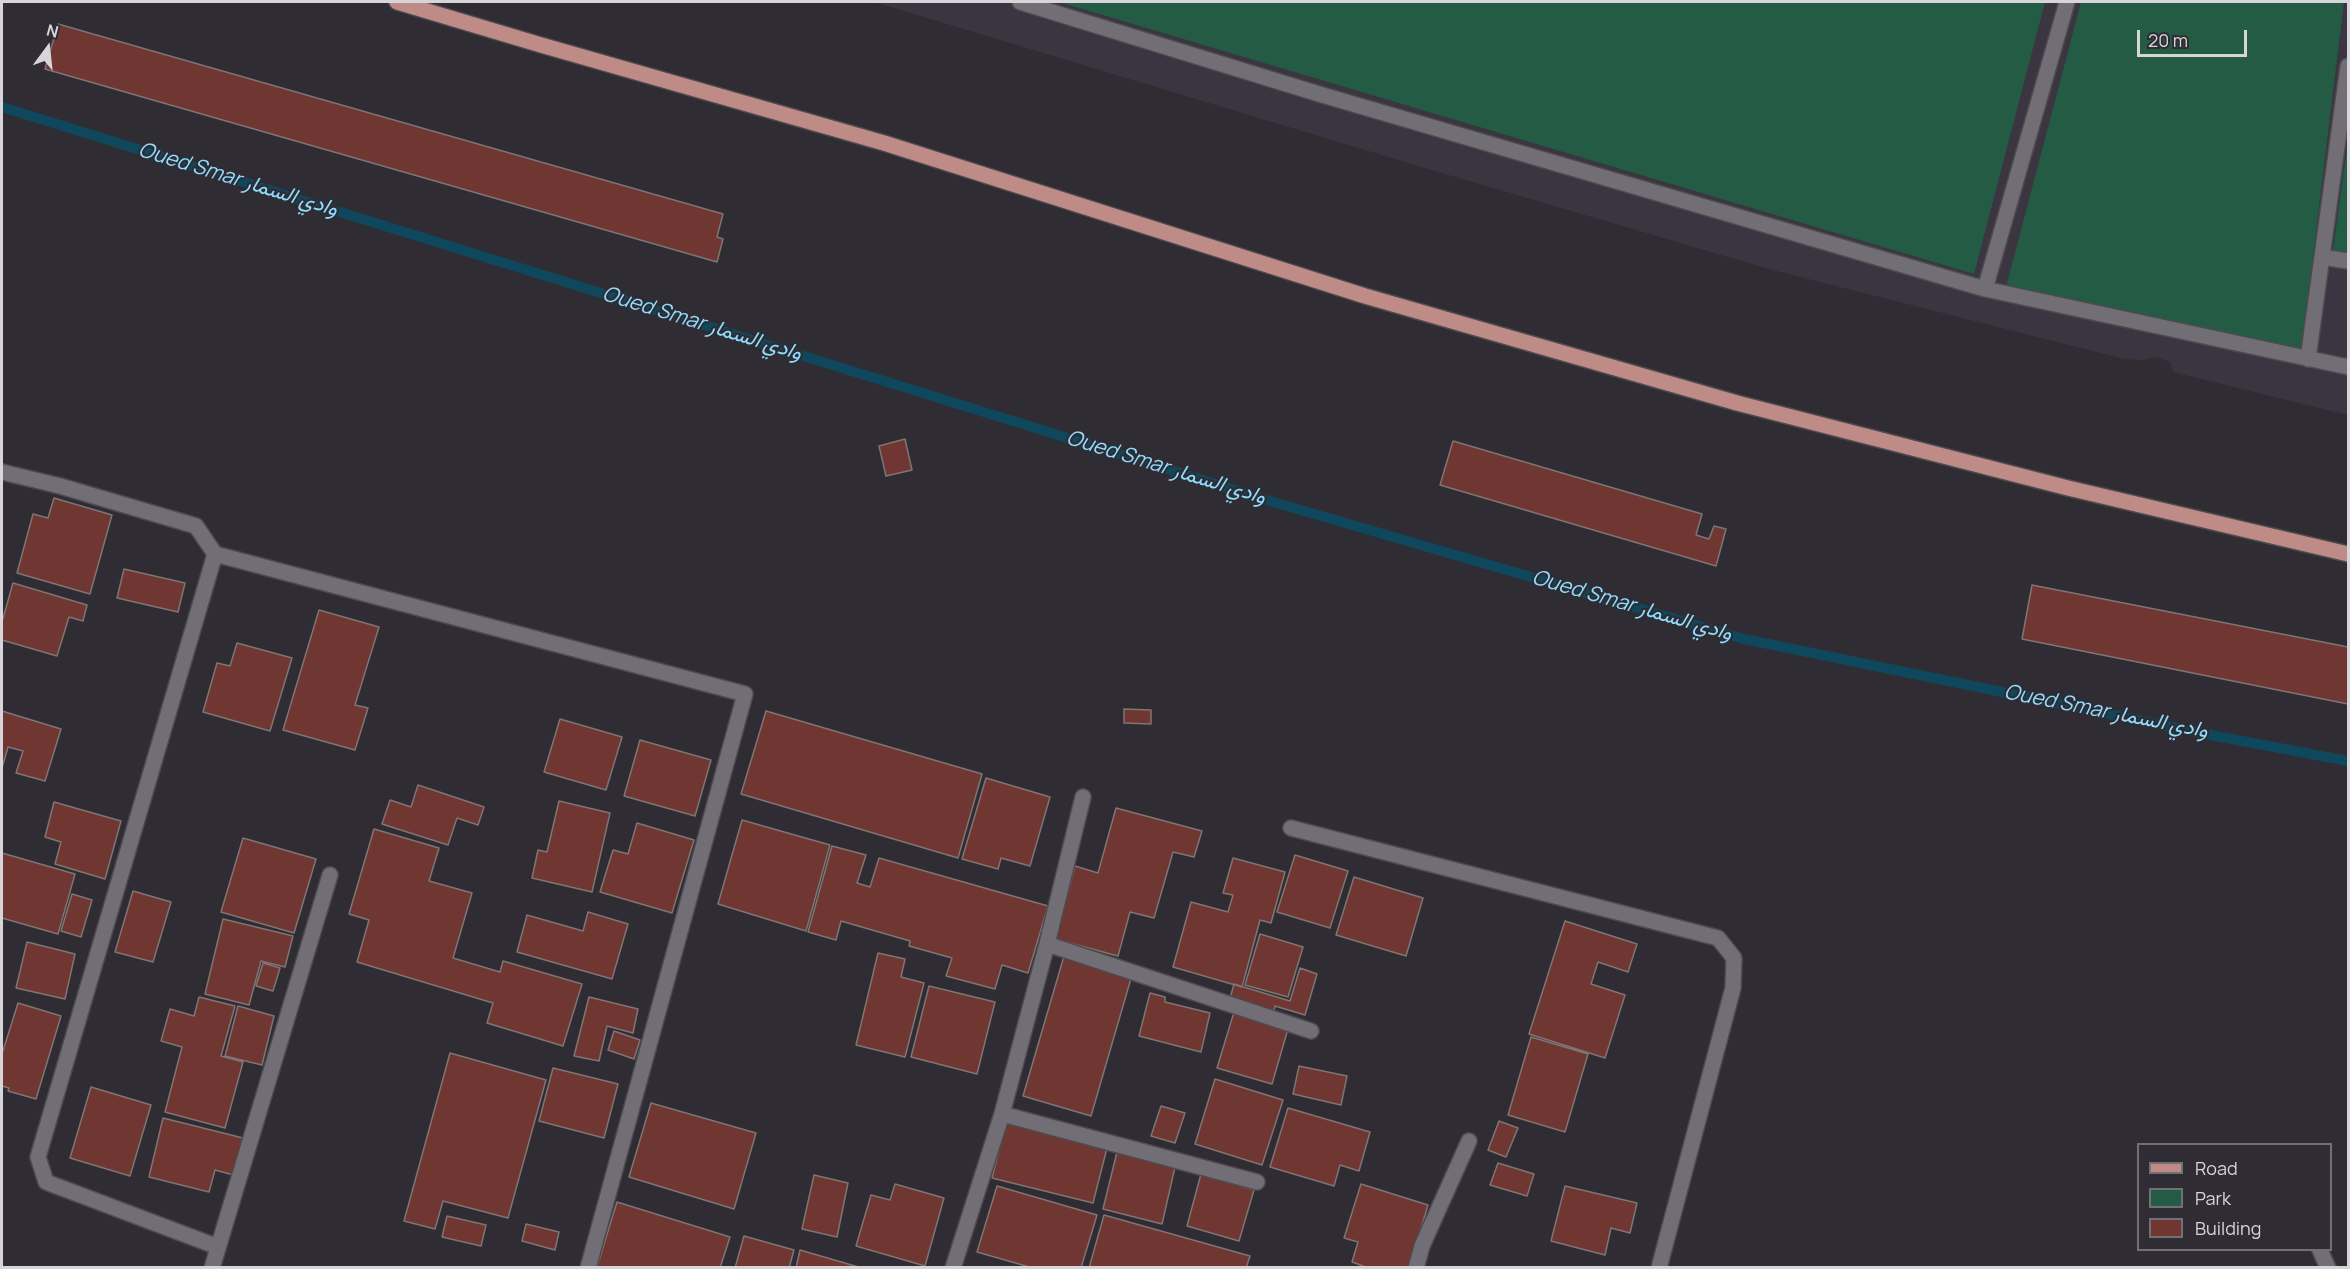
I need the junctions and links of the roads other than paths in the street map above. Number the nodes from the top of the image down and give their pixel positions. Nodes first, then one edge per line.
1 (397, 2) edge
2 (1020, 2) edge
3 (2067, 2) edge
4 (2349, 66) edge
5 (2322, 257) junction
6 (2349, 261) edge
7 (1985, 289) junction
8 (2308, 359) junction
9 (2349, 367) edge
10 (2, 472) edge
11 (214, 554) junction
12 (2349, 554) edge
13 (1083, 796) dead end
14 (1291, 828) dead end
15 (330, 875) dead end
16 (1047, 944) junction
17 (1311, 1031) dead end
18 (1002, 1114) junction
19 (1469, 1141) dead end
20 (1257, 1182) dead end
21 (218, 1247) junction
22 (2320, 1251) edge
23 (212, 1268) edge
24 (588, 1268) edge
25 (953, 1268) edge
26 (1416, 1268) edge
27 (1659, 1268) edge
28 (2328, 1268) edge

1 - 12 main road
2 - 7 street
3 - 7 street
4 - 5 street
5 - 6 street
5 - 8 street
7 - 8 street
8 - 9 street
10 - 11 street
11 - 21 street
11 - 24 street
13 - 16 street
14 - 27 street
15 - 21 street
16 - 17 street
16 - 18 street
18 - 20 street
18 - 25 street
19 - 26 street
21 - 23 street
22 - 28 street

